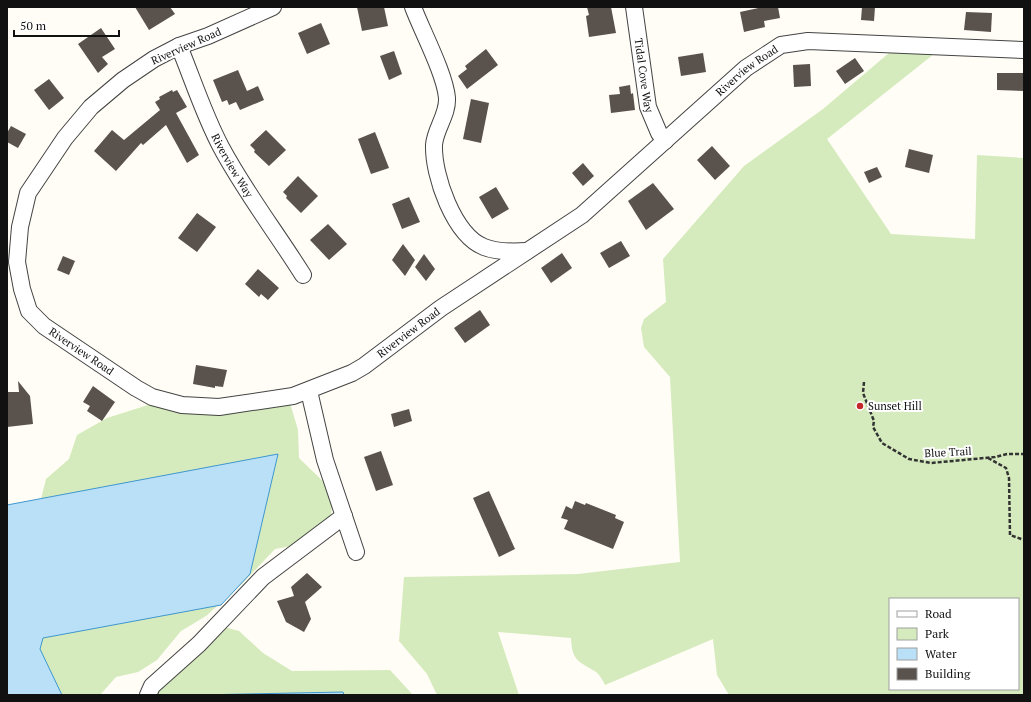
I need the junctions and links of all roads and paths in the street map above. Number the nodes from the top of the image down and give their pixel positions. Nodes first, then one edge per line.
1 (273, 7) edge
2 (413, 7) edge
3 (634, 7) edge
4 (179, 46) junction
5 (1024, 50) edge
6 (665, 141) junction
7 (527, 251) junction
8 (303, 275) dead end
9 (864, 382) dead end
10 (309, 391) junction
11 (1024, 454) edge
12 (988, 458) junction
13 (344, 516) junction
14 (1024, 540) edge
15 (356, 552) dead end
16 (148, 695) edge

1 - 4 street, Riverview Road
2 - 7 street
3 - 6 street, Tidal Cove Way
4 - 8 street, Riverview Way
4 - 10 street, Riverview Road
5 - 6 street, Riverview Road
6 - 7 street, Riverview Road
7 - 10 street, Riverview Road
9 - 12 path, Blue Trail
10 - 13 street
11 - 12 path, Blue Trail
12 - 14 path, Blue Trail
13 - 15 street
13 - 16 street

